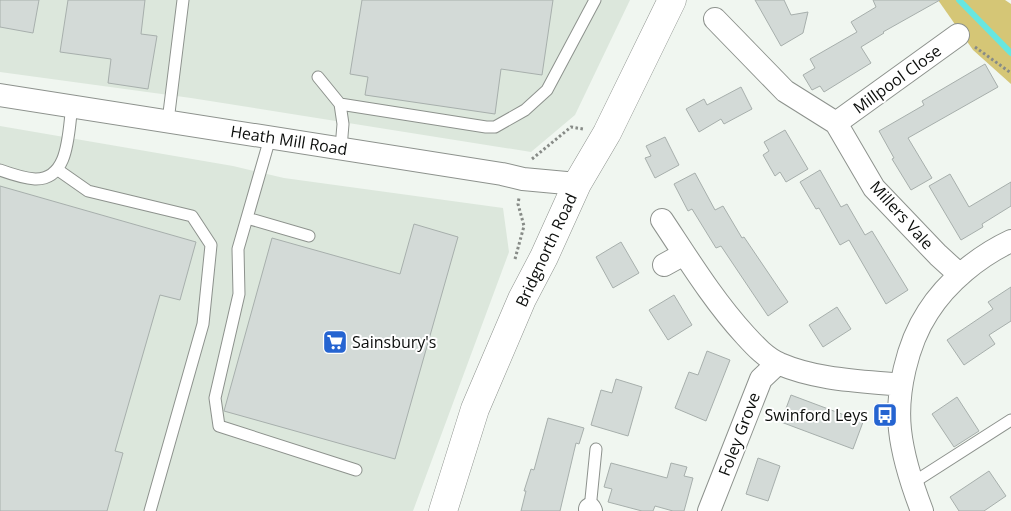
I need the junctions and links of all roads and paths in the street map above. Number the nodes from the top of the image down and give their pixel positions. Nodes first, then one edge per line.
1 (183, 0) edge
2 (595, 0) edge
3 (672, 0) edge
4 (715, 19) dead end
5 (958, 34) joint
6 (1011, 73) edge
7 (318, 77) dead end
8 (0, 95) edge
9 (340, 104) junction
10 (72, 106) junction
11 (168, 121) junction
12 (836, 123) junction
13 (270, 138) junction
14 (340, 148) junction
15 (0, 170) edge
16 (58, 170) junction
17 (577, 184) junction
18 (248, 218) junction
19 (662, 220) dead end
20 (309, 236) dead end
21 (1011, 241) edge
22 (684, 254) junction
23 (664, 265) dead end
24 (960, 275) junction
25 (778, 363) junction
26 (901, 385) junction
27 (1011, 420) edge
28 (596, 449) dead end
29 (356, 470) dead end
30 (911, 484) junction
31 (590, 510) edge
32 (150, 511) edge
33 (443, 511) edge
34 (709, 511) edge
35 (922, 511) edge

1 - 11 lane
2 - 9 lane
3 - 17 main road, Bridgnorth Road
4 - 12 street, Millers Vale
5 - 6 path
5 - 12 street, Millpool Close
7 - 9 lane
8 - 10 street, Heath Mill Road
9 - 14 lane
10 - 11 street, Heath Mill Road
10 - 16 lane
11 - 13 street, Heath Mill Road
12 - 24 street, Millers Vale
13 - 14 street, Heath Mill Road
13 - 18 lane
14 - 17 street, Heath Mill Road
15 - 16 lane
16 - 32 lane
17 - 33 main road, Bridgnorth Road
18 - 20 lane
18 - 29 lane
19 - 22 street
21 - 24 street
22 - 23 street
22 - 25 street
24 - 26 street
25 - 26 street
25 - 34 street, Foley Grove
26 - 30 street
27 - 30 lane
28 - 31 lane
30 - 35 street

